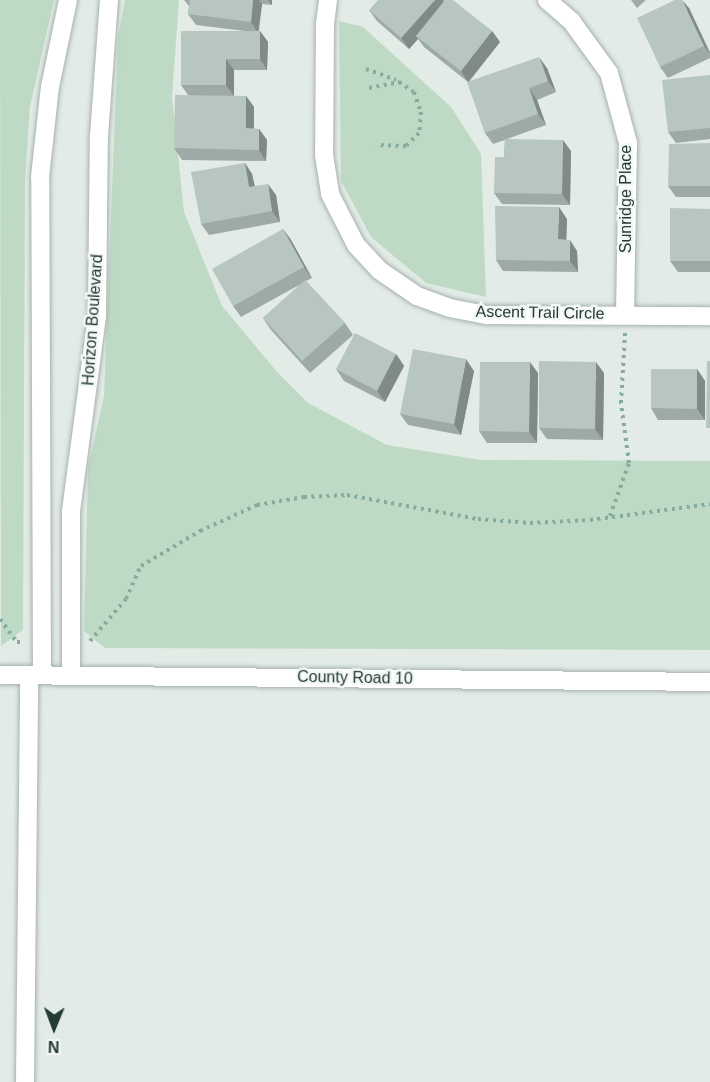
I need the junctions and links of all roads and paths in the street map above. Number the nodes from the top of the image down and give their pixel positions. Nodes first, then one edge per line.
1 (68, 0) edge
2 (109, 0) edge
3 (328, 0) edge
4 (547, 0) edge
5 (366, 69) dead end
6 (399, 81) junction
7 (369, 88) dead end
8 (376, 145) dead end
9 (626, 315) junction
10 (710, 316) edge
11 (710, 504) edge
12 (610, 516) junction
13 (0, 619) edge
14 (17, 642) dead end
15 (90, 642) dead end
16 (0, 675) edge
17 (36, 675) junction
18 (71, 675) junction
19 (710, 682) edge
20 (25, 1082) edge

1 - 17 street
2 - 18 street, Horizon Boulevard
3 - 9 street, Ascent Trail Circle
4 - 9 street, Sunridge Place
5 - 6 path
6 - 7 path
6 - 8 path
9 - 10 street, Ascent Trail Circle
9 - 12 path
11 - 12 path
12 - 15 path
13 - 14 path
16 - 17 street, County Road 10
17 - 18 street, County Road 10
17 - 20 street
18 - 19 street, County Road 10

